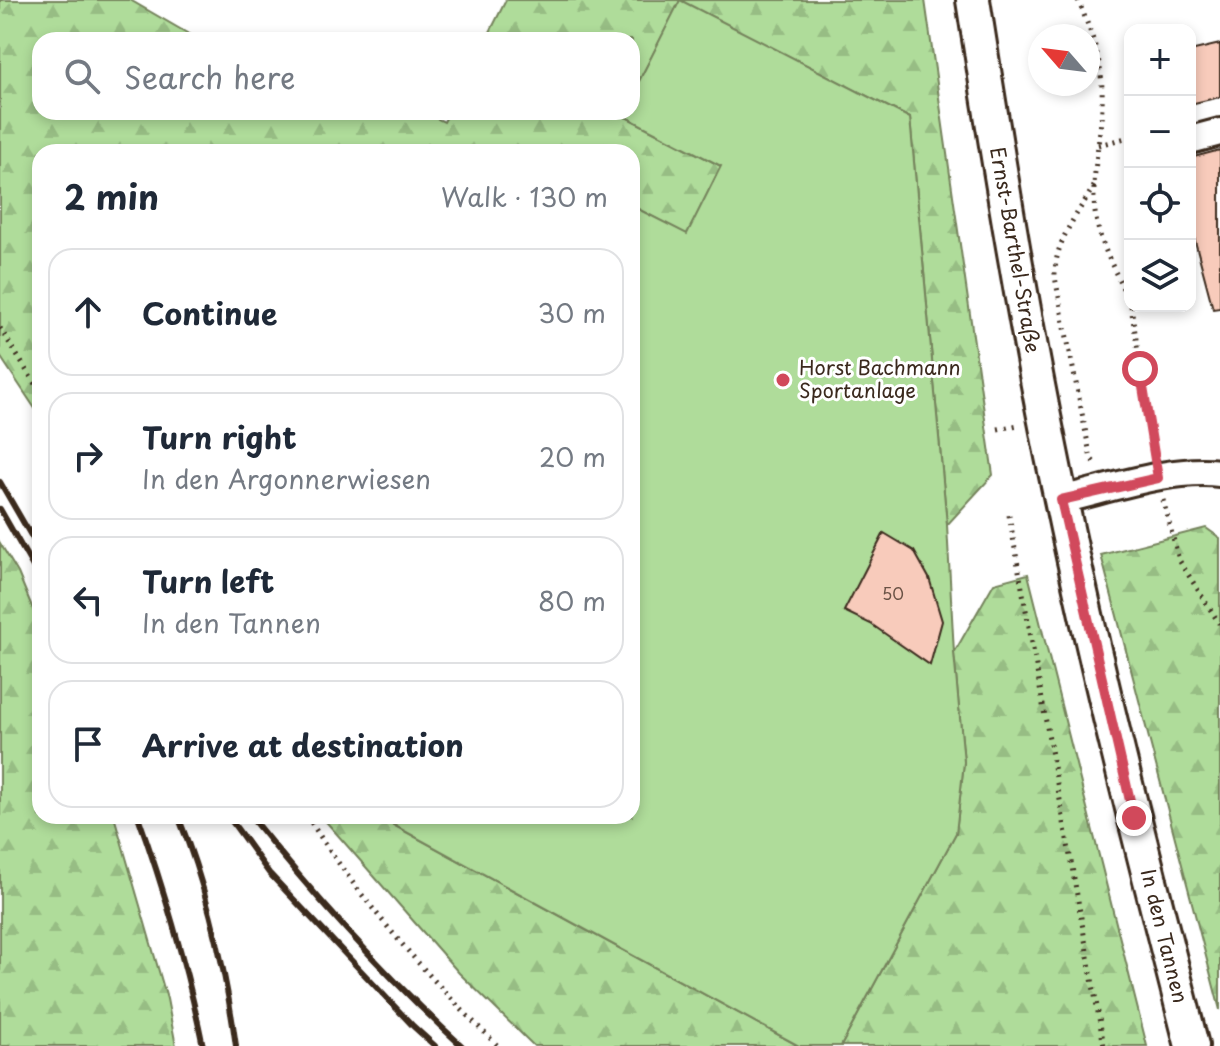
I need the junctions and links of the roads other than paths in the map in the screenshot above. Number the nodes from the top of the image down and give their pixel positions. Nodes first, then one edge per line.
1 (973, 0) edge
2 (1220, 132) edge
3 (1196, 138) edge
4 (1220, 473) edge
5 (1061, 500) junction
6 (1192, 1046) edge

1 - 5 street, Ernst-Barthel-Straße
2 - 3 street
4 - 5 street
5 - 6 street, In den Tannen

